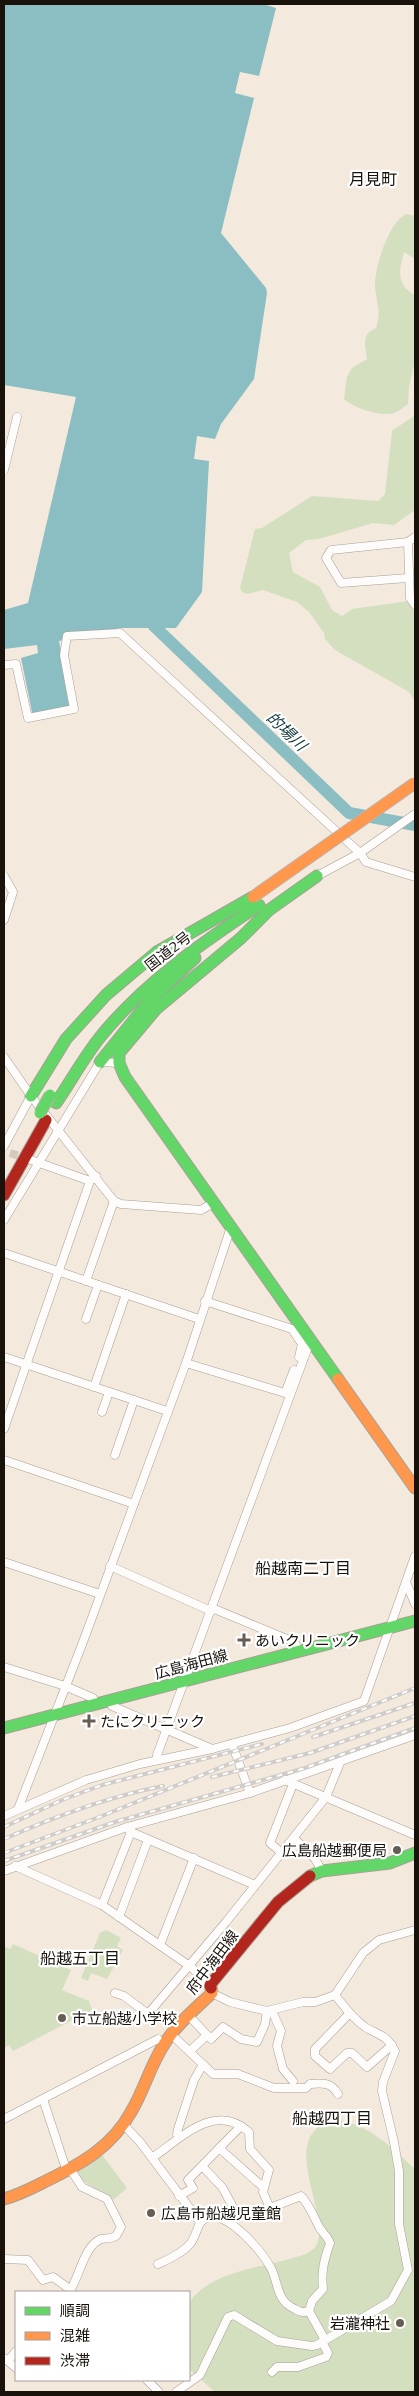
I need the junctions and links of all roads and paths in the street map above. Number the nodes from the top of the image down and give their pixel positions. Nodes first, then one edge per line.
1 (17, 417) dead end
2 (4, 470) edge
3 (415, 537) edge
4 (408, 542) junction
5 (408, 578) junction
6 (415, 605) edge
7 (4, 665) edge
8 (415, 783) edge
9 (415, 795) edge
10 (415, 814) edge
11 (360, 854) junction
12 (4, 876) edge
13 (317, 876) joint
14 (415, 877) edge
15 (256, 901) junction
16 (4, 920) edge
17 (227, 920) junction
18 (4, 1057) edge
19 (100, 1062) junction
20 (119, 1063) junction
21 (32, 1096) junction
22 (43, 1116) junction
23 (59, 1130) junction
24 (4, 1146) edge
25 (30, 1160) tunnel mouth
26 (39, 1163) junction
27 (4, 1177) edge
28 (93, 1179) junction
29 (4, 1194) edge
30 (114, 1201) junction
31 (213, 1203) junction
32 (4, 1220) edge
33 (231, 1227) junction
34 (4, 1254) edge
35 (59, 1272) junction
36 (86, 1282) junction
37 (98, 1285) junction
38 (126, 1294) junction
39 (205, 1301) junction
40 (199, 1318) junction
41 (86, 1319) dead end
42 (308, 1344) junction
43 (4, 1357) edge
44 (186, 1362) junction
45 (26, 1364) junction
46 (94, 1387) junction
47 (109, 1392) junction
48 (134, 1400) junction
49 (167, 1411) junction
50 (102, 1412) dead end
51 (4, 1429) edge
52 (115, 1454) dead end
53 (4, 1460) edge
54 (415, 1488) edge
55 (134, 1504) junction
56 (415, 1556) edge
57 (4, 1562) edge
58 (110, 1566) junction
59 (406, 1582) junction
60 (100, 1594) junction
61 (415, 1604) edge
62 (211, 1610) junction
63 (415, 1621) edge
64 (390, 1628) junction
65 (300, 1651) junction
66 (4, 1667) edge
67 (185, 1681) junction
68 (65, 1686) junction
69 (110, 1700) junction
70 (96, 1704) junction
71 (55, 1715) junction
72 (4, 1728) edge
73 (167, 1729) junction
74 (415, 1735) edge
75 (232, 1744) junction
76 (212, 1749) junction
77 (158, 1760) junction
78 (340, 1763) junction
79 (289, 1782) junction
80 (250, 1793) junction
81 (326, 1797) junction
82 (18, 1809) junction
83 (4, 1816) edge
84 (129, 1829) junction
85 (415, 1835) edge
86 (294, 1838) junction
87 (148, 1840) junction
88 (282, 1853) junction
89 (415, 1853) edge
90 (194, 1858) junction
91 (15, 1866) junction
92 (4, 1871) edge
93 (322, 1871) junction
94 (256, 1885) junction
95 (102, 1905) junction
96 (119, 1916) junction
97 (415, 1930) edge
98 (160, 1945) junction
99 (188, 1965) junction
100 (211, 1989) junction
101 (116, 1993) dead end
102 (335, 1995) junction
103 (269, 2011) junction
104 (350, 2014) junction
105 (188, 2015) junction
106 (171, 2034) junction
107 (207, 2035) junction
108 (158, 2039) dead end
109 (392, 2045) junction
110 (190, 2051) junction
111 (202, 2066) junction
112 (293, 2080) dead end
113 (338, 2094) dead end
114 (43, 2100) junction
115 (4, 2119) edge
116 (123, 2124) junction
117 (241, 2126) junction
118 (179, 2136) junction
119 (219, 2148) junction
120 (152, 2158) junction
121 (202, 2166) junction
122 (69, 2171) junction
123 (263, 2187) junction
124 (179, 2196) junction
125 (4, 2199) edge
126 (233, 2207) dead end
127 (200, 2222) junction
128 (4, 2259) edge
129 (158, 2264) dead end
130 (70, 2291) edge
131 (309, 2311) junction
132 (324, 2341) junction
133 (272, 2372) dead end
134 (149, 2381) edge
135 (159, 2392) edge
136 (176, 2392) edge

1 - 2 street
3 - 4 street
4 - 5 street
4 - 5 street
5 - 6 street
7 - 11 street
8 - 15 main road, bridge
9 - 15 main road
10 - 11 street
11 - 13 street
11 - 14 street
12 - 16 street
13 - 20 main road
15 - 17 main road
15 - 17 main road
17 - 19 main road
17 - 21 main road
17 - 22 main road, 国道2号, bridge
18 - 21 street
19 - 20 street
19 - 23 street
20 - 31 main road
21 - 23 street
21 - 24 street
22 - 27 main road, 国道2号
22 - 29 main road, 国道2号
23 - 26 street
23 - 28 street
25 - 26 street
26 - 28 street
26 - 32 street
28 - 30 street
28 - 35 street
30 - 31 street
30 - 36 street
31 - 33 main road
33 - 39 street
33 - 42 main road
34 - 35 street
35 - 36 street
35 - 45 street
36 - 37 street
37 - 38 street
37 - 41 street
38 - 40 street
38 - 46 street
39 - 40 street
39 - 42 street
40 - 44 street
42 - 44 street
42 - 54 main road
42 - 62 street
43 - 45 street
44 - 49 street
45 - 46 street
45 - 51 street
46 - 47 street
47 - 48 street
47 - 50 street
48 - 49 street
48 - 52 street
49 - 55 street
53 - 55 street
55 - 58 street
56 - 59 street
57 - 60 street
58 - 60 street
58 - 62 street
59 - 61 street
59 - 64 street
60 - 68 street
62 - 65 street
62 - 67 street
63 - 64 main road, 広島海田線
64 - 65 main road, 広島海田線
64 - 75 street
65 - 67 main road, 広島海田線
66 - 68 street
67 - 69 main road, 広島海田線
67 - 73 street
68 - 70 street
68 - 71 street
69 - 70 main road, 広島海田線
69 - 73 street
70 - 71 main road, 広島海田線
71 - 72 main road, 広島海田線
71 - 82 street
73 - 76 street
73 - 77 street
74 - 78 street
75 - 76 street
75 - 80 street
76 - 77 street
77 - 82 street
78 - 79 street
78 - 81 street
79 - 80 street
79 - 81 street
79 - 88 street
80 - 84 street
81 - 85 street
81 - 86 street
82 - 83 street
84 - 87 street
84 - 91 street
84 - 95 street
86 - 88 street
86 - 93 street
87 - 90 street
87 - 96 street
88 - 94 street
89 - 93 main road, 府中海田線
90 - 94 street
90 - 98 street
91 - 92 street
91 - 95 street
93 - 100 main road, 府中海田線
94 - 99 street
95 - 96 street
96 - 98 street
97 - 102 street
98 - 99 street
99 - 100 street
99 - 101 street
100 - 103 street
100 - 105 main road, 府中海田線
102 - 103 street
102 - 104 street
103 - 107 street
103 - 112 street
104 - 109 street
104 - 109 street
105 - 106 main road, 府中海田線
105 - 107 street
106 - 110 street
106 - 116 main road, 府中海田線
107 - 110 street
108 - 114 street
109 - 132 street
110 - 111 street
111 - 113 street
111 - 118 street
114 - 115 street
114 - 122 street
116 - 120 street
116 - 122 main road, 府中海田線
117 - 118 street
117 - 119 street
117 - 123 street
118 - 120 street
119 - 121 street
119 - 123 street
120 - 124 street
121 - 124 street
121 - 126 street
122 - 125 main road, 府中海田線
122 - 130 street
123 - 131 street
124 - 127 street
127 - 129 street
127 - 131 street
128 - 130 street
131 - 132 street
132 - 133 street
132 - 136 street
134 - 135 street

